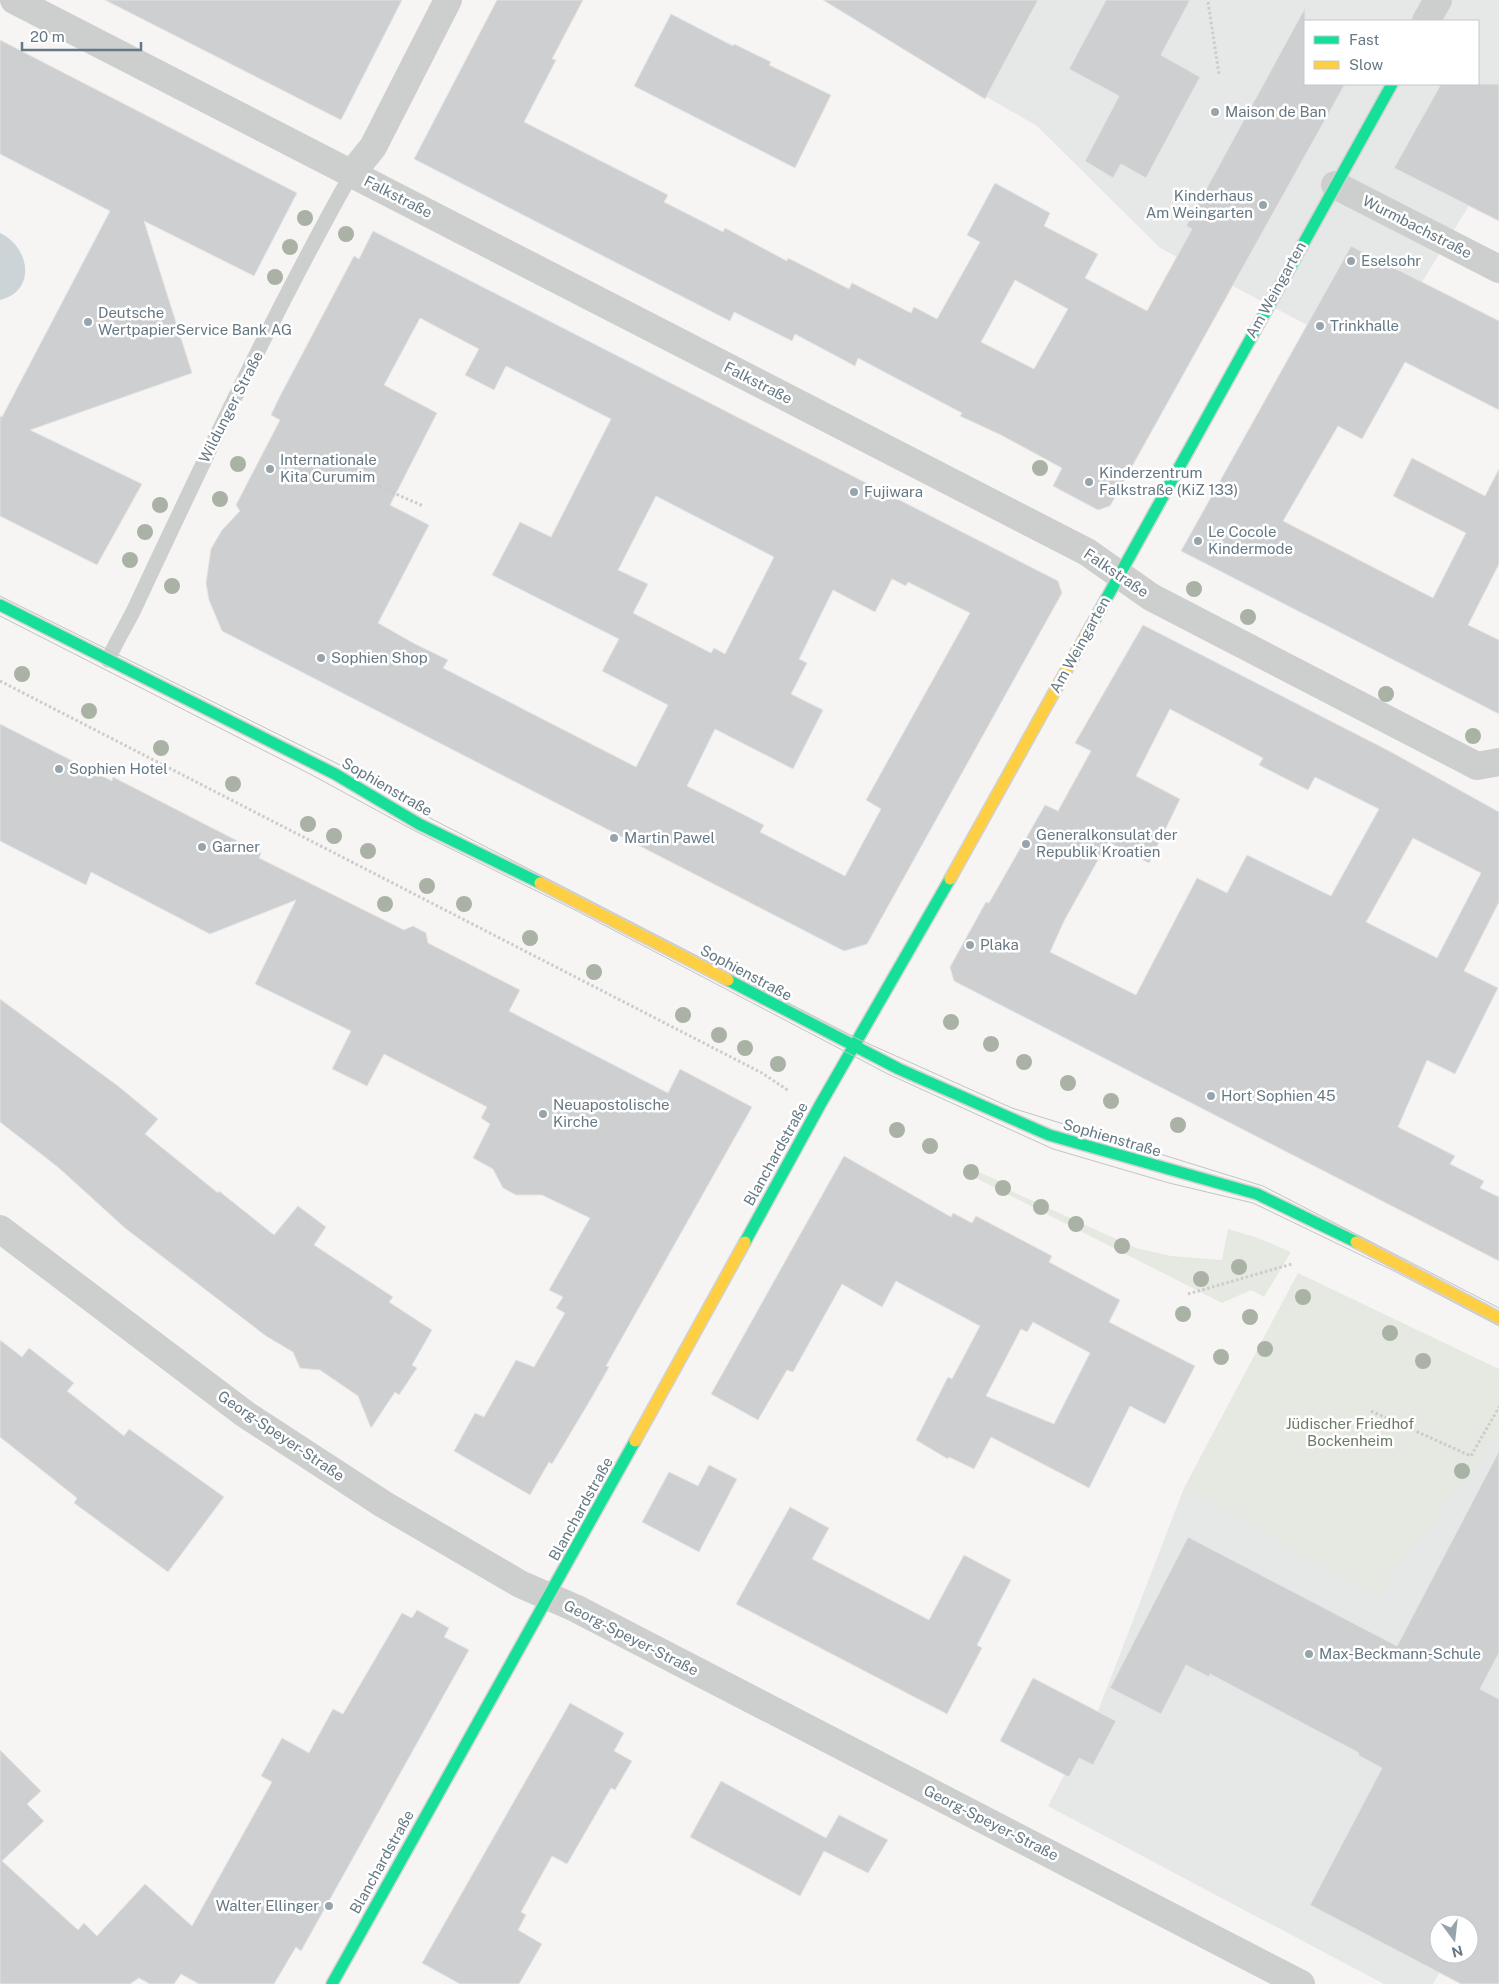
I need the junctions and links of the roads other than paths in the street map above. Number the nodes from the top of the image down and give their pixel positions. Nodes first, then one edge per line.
1 (14, 0) edge
2 (448, 0) edge
3 (1438, 0) edge
4 (1427, 20) edge
5 (1391, 85) edge
6 (352, 173) junction
7 (1335, 185) junction
8 (1499, 269) edge
9 (1118, 574) junction
10 (0, 605) edge
11 (108, 660) junction
12 (1499, 762) edge
13 (853, 1047) junction
14 (0, 1229) edge
15 (1499, 1318) edge
16 (550, 1597) junction
17 (1267, 1976) edge
18 (332, 1984) edge
19 (1301, 1984) edge

1 - 6 street, Falkstraße
2 - 6 street, Wildunger Straße
3 - 4 street
5 - 7 street, Am Weingarten
6 - 9 street, Falkstraße
6 - 11 lane, Wildunger Straße
7 - 8 street, Wurmbachstraße
7 - 9 street, Am Weingarten
9 - 12 street, Falkstraße
9 - 13 street, Am Weingarten
10 - 11 street, Sophienstraße
11 - 13 street, Sophienstraße
13 - 15 street, Sophienstraße
13 - 16 street, Blanchardstraße
14 - 16 street, Georg-Speyer-Straße
16 - 17 street, Georg-Speyer-Straße
16 - 18 street, Blanchardstraße
17 - 19 street, Georg-Speyer-Straße

